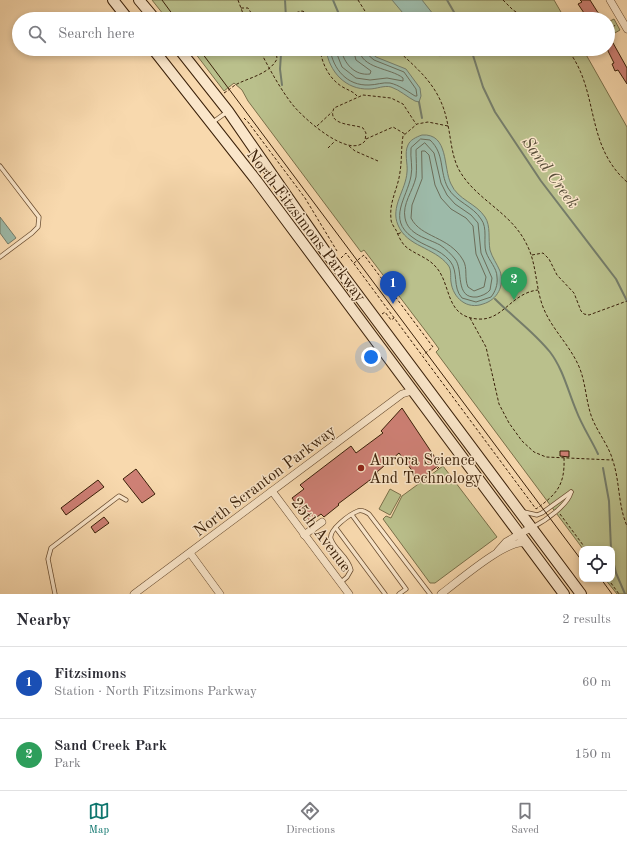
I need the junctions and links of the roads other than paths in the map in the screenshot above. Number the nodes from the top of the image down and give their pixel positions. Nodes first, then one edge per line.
1 (113, 0) edge
2 (139, 0) edge
3 (610, 0) edge
4 (122, 12) edge
5 (149, 12) edge
6 (625, 21) edge
7 (627, 29) edge
8 (159, 56) edge
9 (185, 56) edge
10 (228, 111) junction
11 (212, 123) junction
12 (0, 166) edge
13 (0, 257) edge
14 (412, 390) junction
15 (272, 491) junction
16 (126, 500) dead end
17 (520, 511) junction
18 (352, 515) junction
19 (322, 522) dead end
20 (532, 527) junction
21 (336, 528) junction
22 (518, 534) junction
23 (304, 535) junction
24 (526, 543) junction
25 (190, 552) junction
26 (497, 553) junction
27 (340, 582) junction
28 (55, 594) edge
29 (134, 594) edge
30 (220, 594) edge
31 (349, 594) edge
32 (385, 594) edge
33 (399, 594) edge
34 (430, 594) edge
35 (442, 594) edge
36 (564, 594) edge
37 (581, 594) edge

1 - 4 main road
2 - 5 main road
3 - 6 street
6 - 7 street
8 - 11 main road, North Fitzsimons Parkway
9 - 10 main road, North Fitzsimons Parkway
10 - 11 lane
10 - 17 main road, North Fitzsimons Parkway
11 - 14 main road, North Fitzsimons Parkway
12 - 13 lane
14 - 15 street, North Scranton Parkway
14 - 22 main road, North Fitzsimons Parkway
15 - 23 street, 25th Avenue
15 - 25 street, North Scranton Parkway
16 - 28 lane
17 - 20 main road, North Fitzsimons Parkway
17 - 20 lane
18 - 21 lane
18 - 33 lane
18 - 34 lane
19 - 23 street
20 - 22 street
20 - 37 main road, North Fitzsimons Parkway
21 - 27 lane
21 - 32 lane
22 - 24 main road, North Fitzsimons Parkway
22 - 26 street
23 - 27 street, 25th Avenue
24 - 26 street
24 - 36 main road, North Fitzsimons Parkway
25 - 29 street, North Scranton Parkway
25 - 30 street
26 - 35 street
27 - 31 street, 25th Avenue

